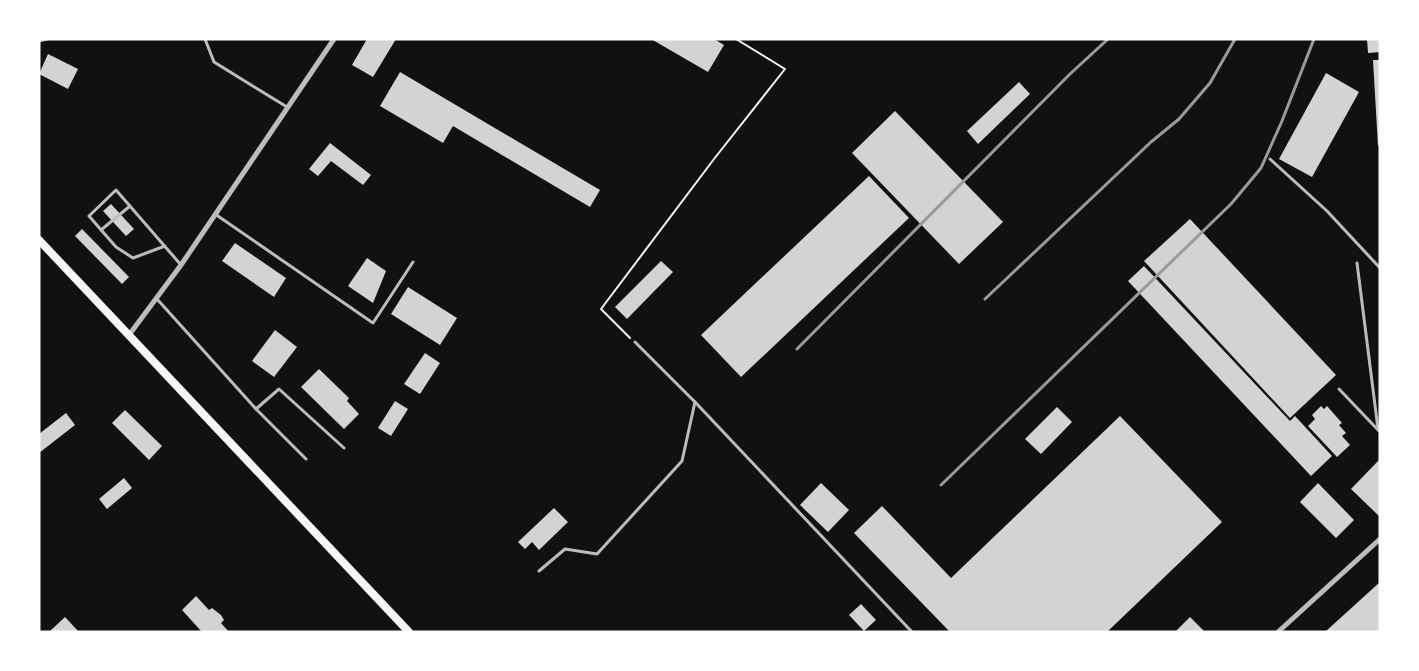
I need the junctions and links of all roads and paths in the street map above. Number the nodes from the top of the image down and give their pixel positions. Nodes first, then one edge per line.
1 (47, 39) edge
2 (205, 39) edge
3 (334, 39) edge
4 (736, 39) edge
5 (39, 41) edge
6 (287, 107) junction
7 (1270, 159) dead end
8 (130, 206) junction
9 (215, 214) junction
10 (101, 231) junction
11 (39, 240) edge
12 (165, 246) junction
13 (414, 262) dead end
14 (1357, 262) dead end
15 (181, 265) junction
16 (1380, 268) edge
17 (157, 299) junction
18 (129, 335) junction
19 (634, 342) joint
20 (1339, 389) dead end
21 (694, 402) junction
22 (256, 409) junction
23 (1379, 431) edge
24 (344, 448) dead end
25 (306, 459) dead end
26 (1380, 539) edge
27 (539, 571) dead end
28 (408, 632) edge
29 (912, 632) edge
30 (1278, 632) edge

1 - 5 lane
2 - 6 lane
3 - 6 street
4 - 19 path
6 - 9 street
7 - 16 lane
8 - 10 lane
8 - 10 lane
8 - 12 lane
9 - 13 lane
9 - 15 street
10 - 12 lane
11 - 18 main road
12 - 15 lane
14 - 23 lane
15 - 17 street
17 - 18 street
17 - 22 lane
18 - 28 main road
19 - 21 lane
20 - 23 lane
21 - 27 lane
21 - 29 lane
22 - 24 lane
22 - 25 lane
26 - 30 street

